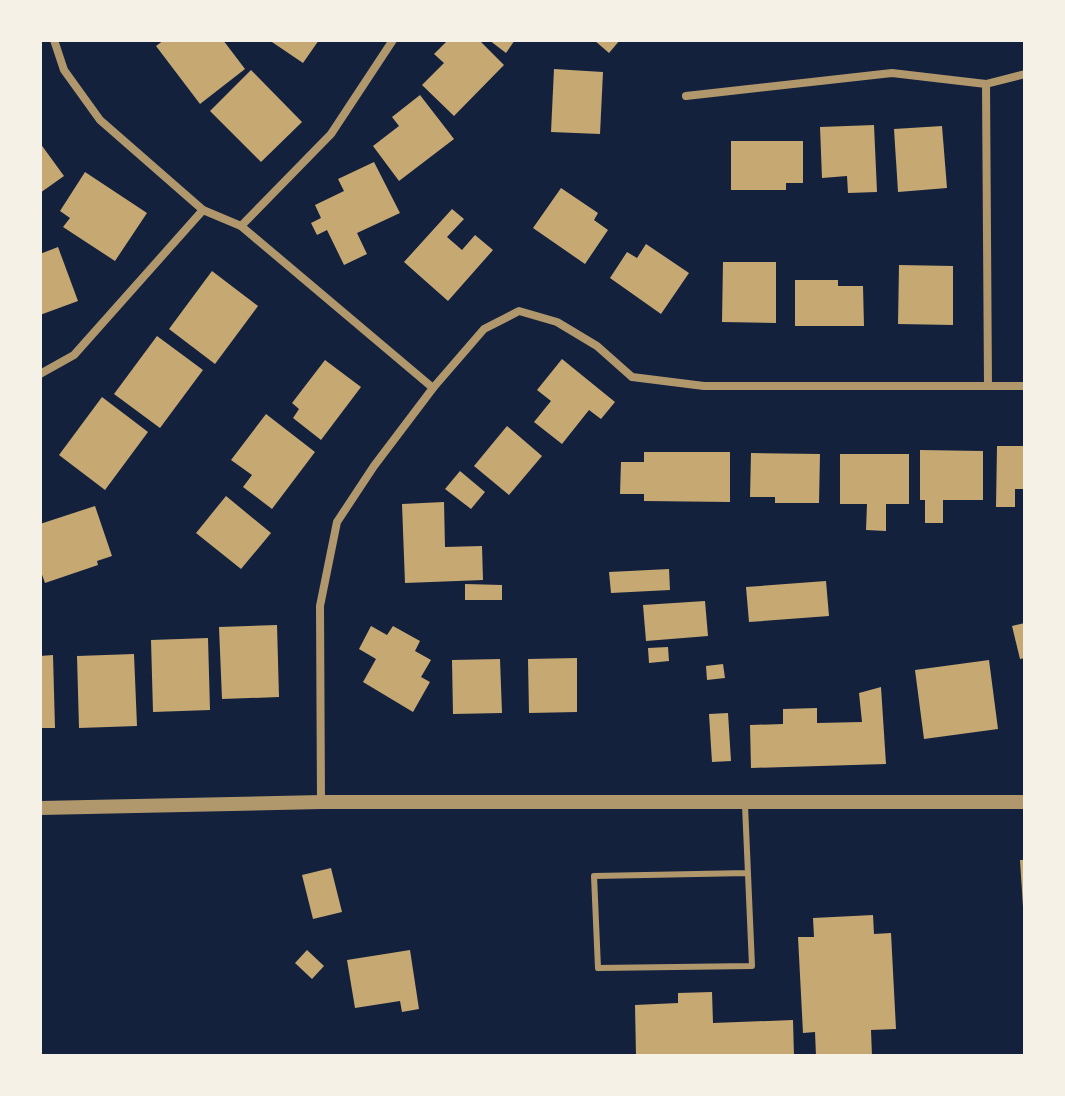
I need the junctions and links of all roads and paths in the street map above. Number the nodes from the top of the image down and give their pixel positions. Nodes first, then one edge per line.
1 (54, 40) edge
2 (393, 40) edge
3 (1025, 74) edge
4 (986, 84) junction
5 (686, 96) dead end
6 (203, 210) junction
7 (241, 226) junction
8 (40, 374) edge
9 (988, 386) junction
10 (1025, 386) edge
11 (433, 388) junction
12 (744, 801) junction
13 (321, 802) junction
14 (1025, 802) edge
15 (40, 808) edge
16 (748, 873) junction

1 - 6 street
2 - 7 street
3 - 4 street
4 - 5 street
4 - 9 street
6 - 7 street
6 - 8 street
7 - 11 street
9 - 10 street
9 - 11 street
11 - 13 street
12 - 13 street
12 - 14 street
12 - 16 lane
13 - 15 street
16 - 16 lane

